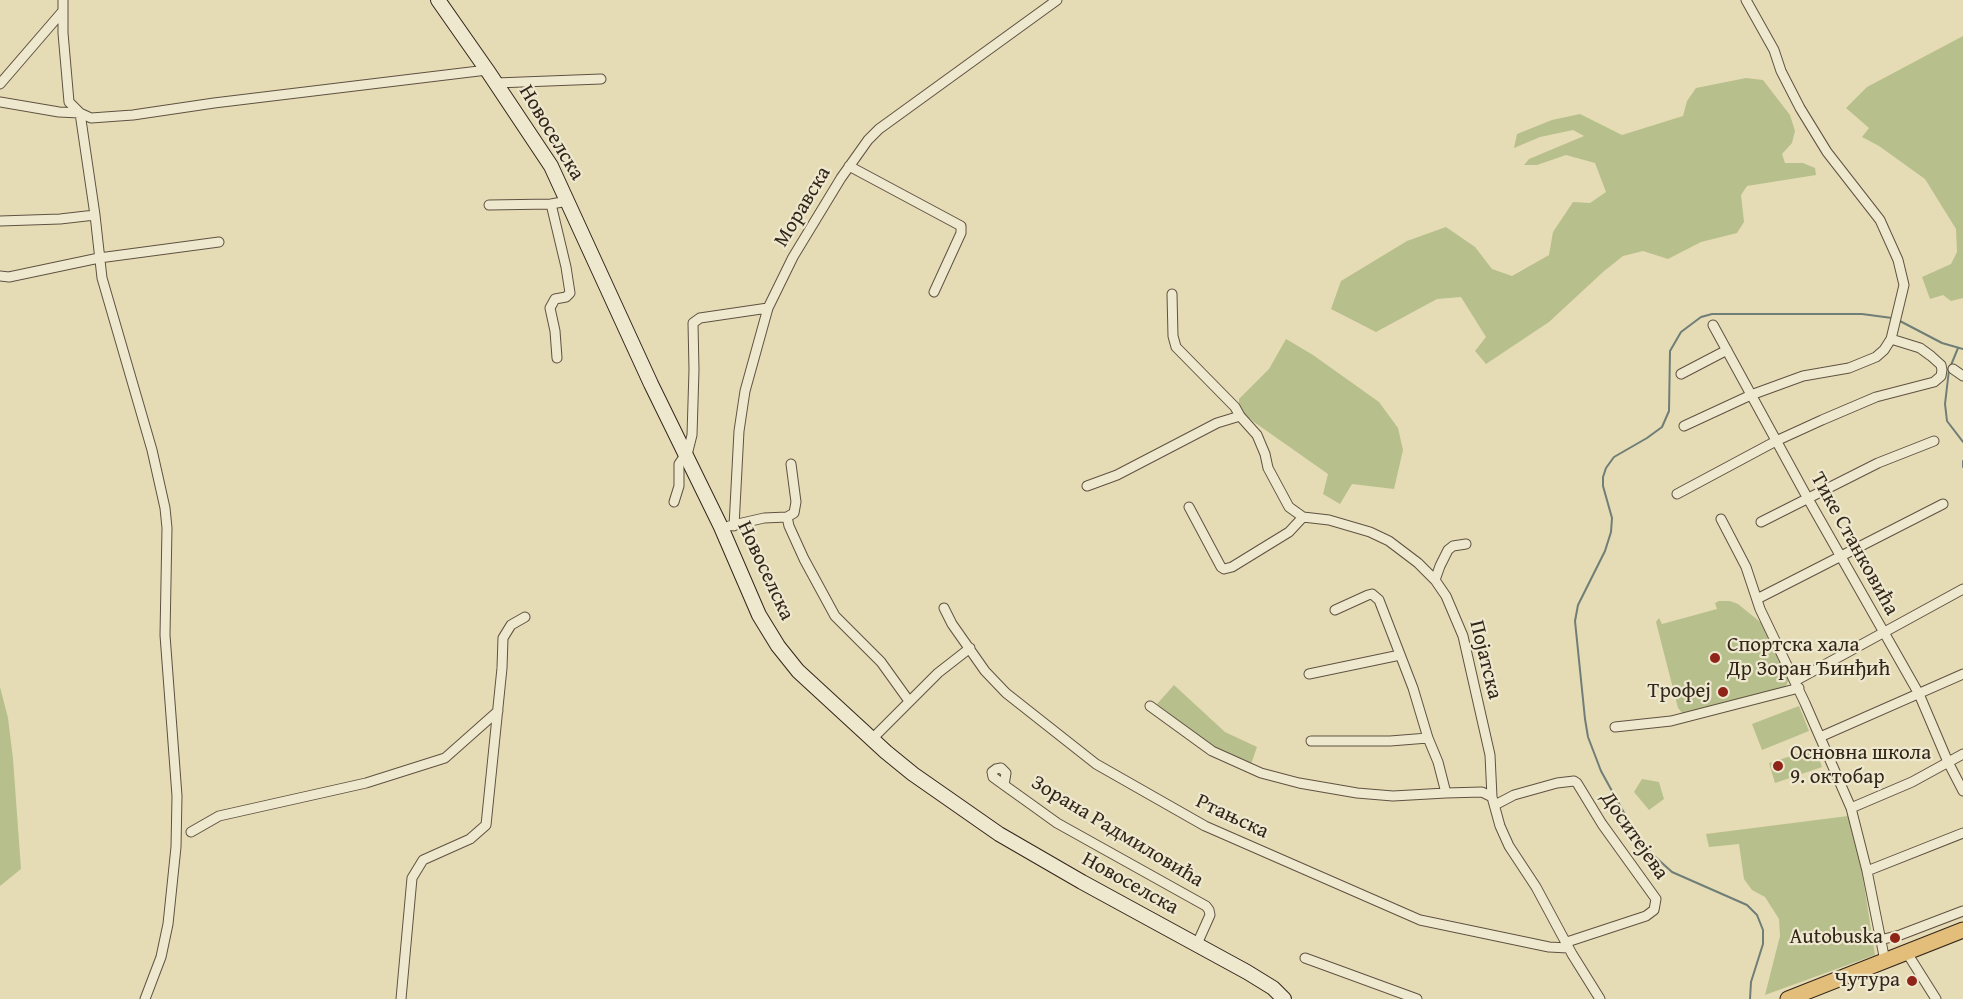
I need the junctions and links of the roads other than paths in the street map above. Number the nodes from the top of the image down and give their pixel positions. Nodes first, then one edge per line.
1 (63, 0) edge
2 (438, 0) edge
3 (1057, 0) edge
4 (1746, 0) edge
5 (62, 12) junction
6 (487, 70) junction
7 (601, 79) dead end
8 (496, 83) junction
9 (0, 84) edge
10 (0, 102) edge
11 (80, 113) junction
12 (849, 166) junction
13 (568, 201) junction
14 (551, 204) junction
15 (489, 205) dead end
16 (95, 215) junction
17 (1, 220) edge
18 (219, 242) dead end
19 (99, 258) junction
20 (0, 276) edge
21 (934, 292) dead end
22 (1172, 294) dead end
23 (768, 308) junction
24 (1713, 325) dead end
25 (1891, 339) junction
26 (1727, 350) junction
27 (556, 358) dead end
28 (1945, 370) junction
29 (1681, 375) dead end
30 (1963, 376) edge
31 (1752, 395) junction
32 (1240, 416) junction
33 (1684, 426) dead end
34 (1776, 441) junction
35 (1934, 441) dead end
36 (686, 456) junction
37 (791, 464) dead end
38 (1087, 486) dead end
39 (1677, 494) dead end
40 (1807, 497) junction
41 (674, 502) dead end
42 (1943, 504) dead end
43 (1189, 507) dead end
44 (787, 517) junction
45 (1303, 517) junction
46 (1721, 519) dead end
47 (1761, 522) dead end
48 (728, 526) junction
49 (1466, 544) dead end
50 (1841, 556) junction
51 (1436, 580) junction
52 (1963, 589) edge
53 (1757, 599) junction
54 (944, 608) dead end
55 (1335, 610) dead end
56 (525, 617) dead end
57 (1883, 632) junction
58 (970, 648) junction
59 (1400, 655) junction
60 (1309, 674) dead end
61 (1963, 674) edge
62 (1797, 685) junction
63 (1919, 694) junction
64 (909, 701) junction
65 (1150, 706) dead end
66 (498, 711) junction
67 (1615, 727) dead end
68 (1820, 737) junction
69 (1428, 738) junction
70 (872, 739) junction
71 (1311, 741) dead end
72 (1963, 754) edge
73 (1948, 762) junction
74 (1004, 785) dead end
75 (1963, 791) edge
76 (1446, 793) junction
77 (1493, 801) junction
78 (1851, 808) junction
79 (191, 832) dead end
80 (1963, 832) edge
81 (1867, 871) junction
82 (1963, 911) edge
83 (1963, 930) edge
84 (1880, 940) junction
85 (1197, 944) junction
86 (1568, 945) junction
87 (1907, 953) junction
88 (1305, 958) dead end
89 (1885, 961) junction
90 (145, 999) edge
91 (401, 999) edge
92 (1284, 999) edge
93 (1417, 999) edge
94 (1600, 999) edge
95 (1788, 999) edge
96 (1936, 999) edge

1 - 5 street
2 - 6 street, Новоселска
3 - 12 street, Моравска
4 - 25 street
5 - 9 street
5 - 11 street
6 - 8 street, Новоселска
6 - 11 street
7 - 8 street
8 - 13 street, Новоселска
10 - 11 street
11 - 16 street
12 - 21 street
12 - 23 street, Моравска
13 - 14 street
13 - 36 street, Новоселска
14 - 15 street
14 - 27 street
16 - 17 street
16 - 19 street
18 - 19 street
19 - 20 street
19 - 90 street
22 - 32 street
23 - 36 street
23 - 48 street, Моравска
24 - 26 street, Тике Станковића
25 - 28 street
25 - 31 street
26 - 29 street
26 - 31 street, Тике Станковића
28 - 30 street
28 - 34 street
31 - 33 street
31 - 34 street, Тике Станковића
32 - 38 street
32 - 45 street
34 - 39 street
34 - 40 street, Тике Станковића
35 - 40 street
36 - 41 street
36 - 48 street, Новоселска
37 - 44 street
40 - 47 street
40 - 50 street, Тике Станковића
42 - 50 street
43 - 45 street
44 - 48 street
44 - 64 street
45 - 51 street, Појатска
46 - 53 street
48 - 70 street, Новоселска
49 - 51 street
50 - 53 street
50 - 57 street, Тике Станковића
51 - 77 street, Појатска
52 - 57 street
53 - 62 street
54 - 58 street, Ртањска
55 - 59 street
56 - 66 street
57 - 62 street
57 - 63 street, Тике Станковића
58 - 64 street
58 - 86 street, Ртањска
59 - 60 street
59 - 69 street
61 - 63 street
62 - 67 street
62 - 68 street
63 - 68 street
63 - 73 street, Тике Станковића
64 - 70 street
65 - 76 street
66 - 79 street
66 - 91 street
68 - 78 street
69 - 71 street
69 - 76 street
70 - 85 street, Новоселска
72 - 73 street
73 - 75 street, Тике Станковића
73 - 78 street
74 - 85 street, Зорана Радмиловића
76 - 77 street
77 - 86 street, Појатска
77 - 86 street, Доситејева
78 - 81 street
80 - 81 street
81 - 84 street
82 - 84 street
83 - 87 main road
84 - 89 street
85 - 92 street, Новоселска
86 - 94 street, Појатска
87 - 89 main road
87 - 96 street
88 - 93 street
89 - 95 main road

